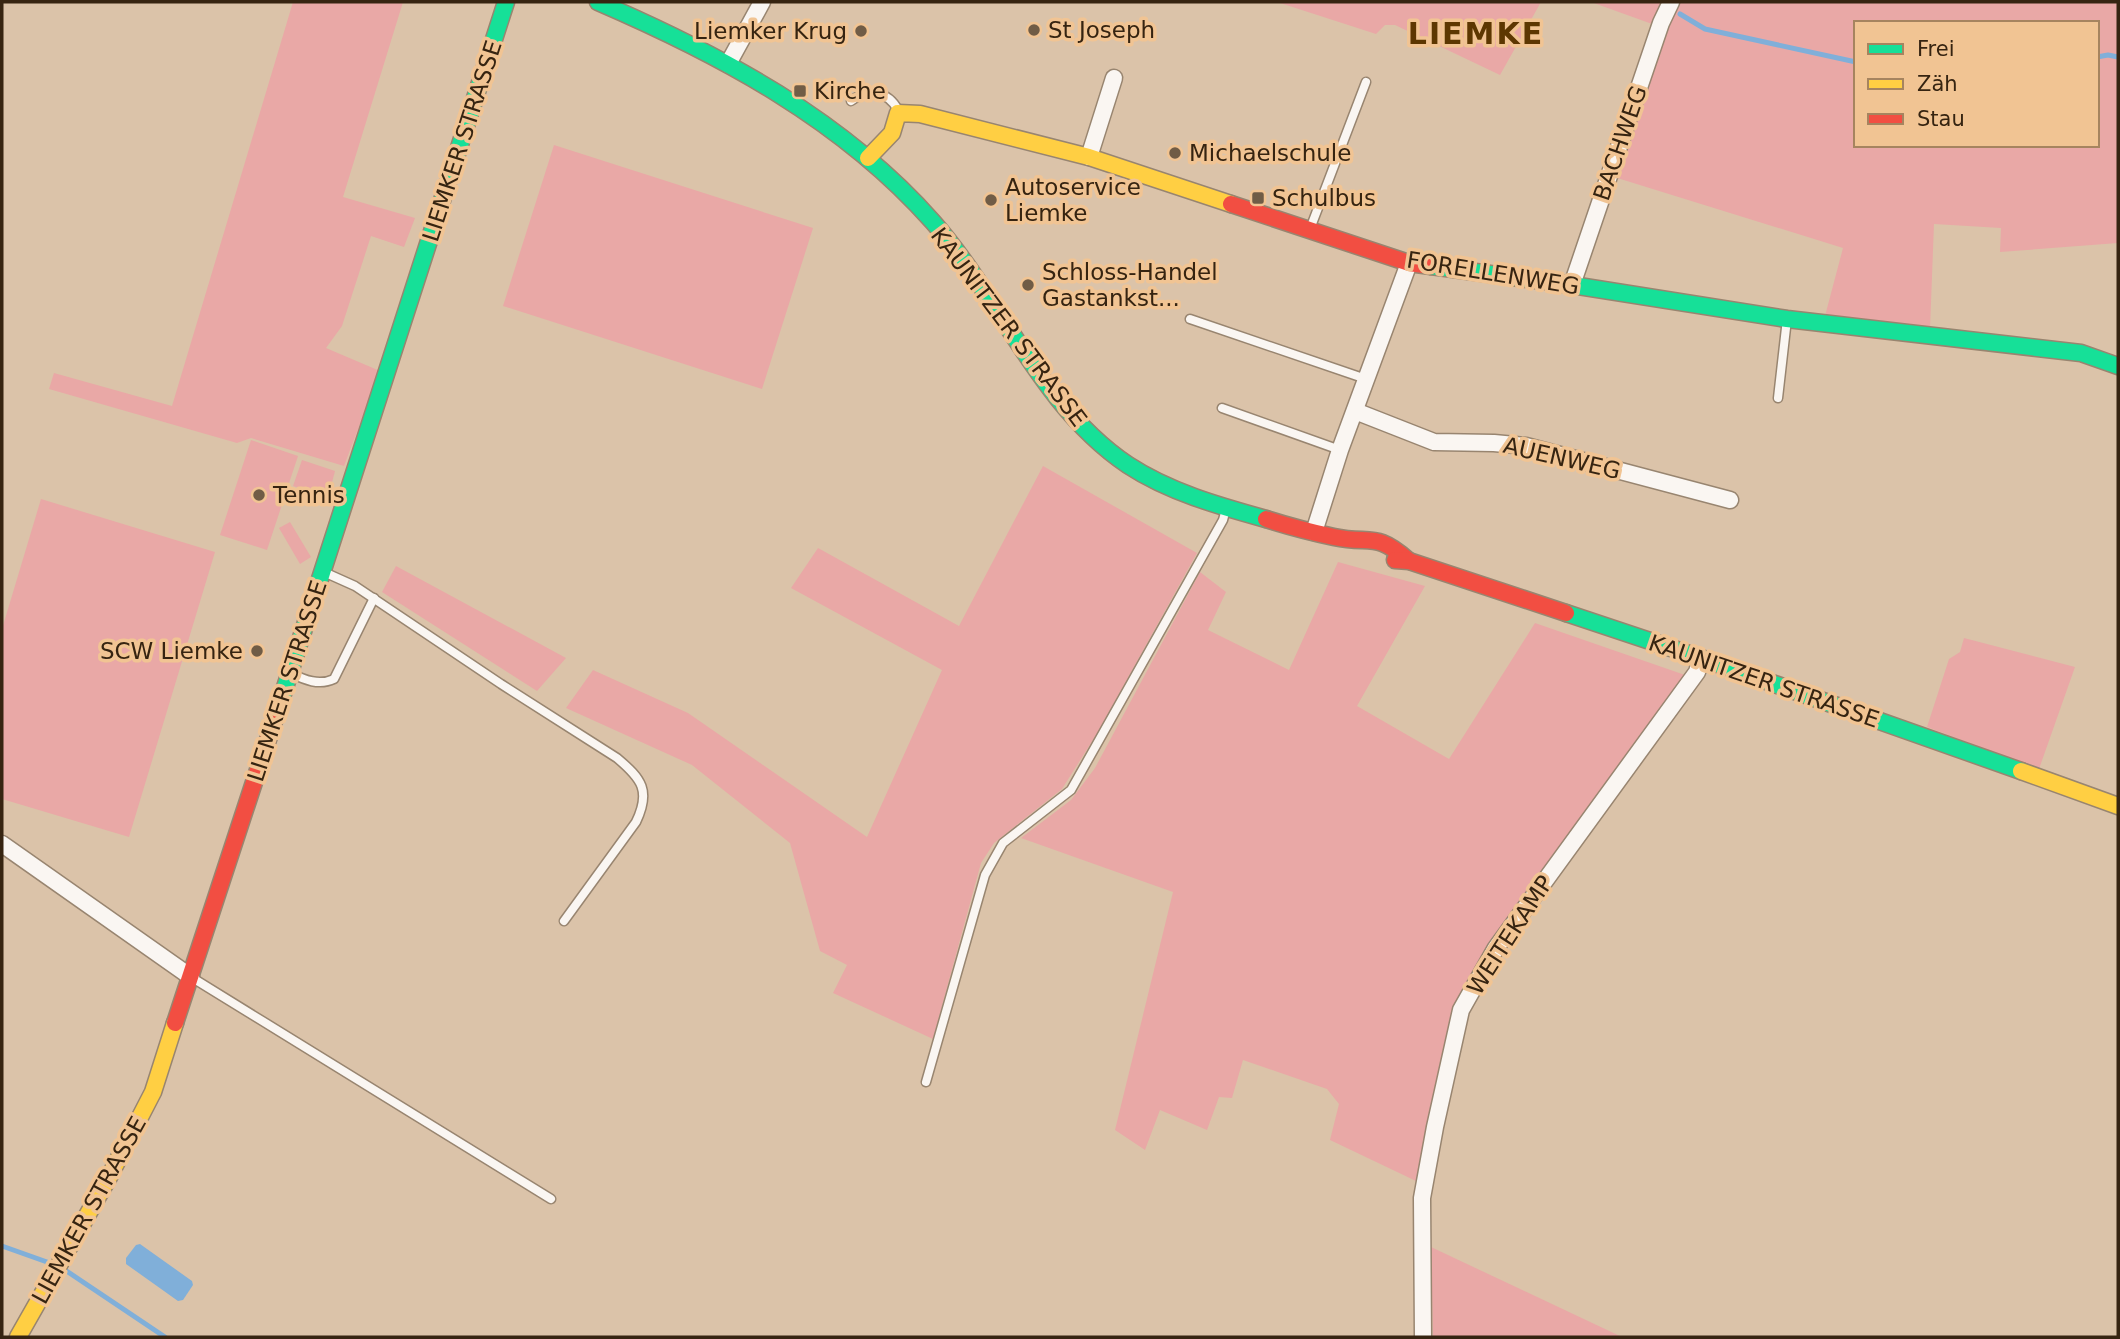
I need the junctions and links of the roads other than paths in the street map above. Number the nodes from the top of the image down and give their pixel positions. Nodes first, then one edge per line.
1 (506, 2) edge
2 (598, 2) edge
3 (762, 2) edge
4 (1671, 2) edge
5 (728, 64) junction
6 (1114, 78) dead end
7 (1366, 82) dead end
8 (851, 100) dead end
9 (898, 113) junction
10 (1089, 157) junction
11 (867, 158) junction
12 (1310, 229) junction
13 (1409, 263) junction
14 (1572, 285) junction
15 (1190, 319) dead end
16 (1787, 319) junction
17 (2118, 366) edge
18 (1367, 379) junction
19 (1778, 398) dead end
20 (1222, 408) dead end
21 (1355, 411) junction
22 (1340, 450) junction
23 (1730, 500) dead end
24 (1227, 506) junction
25 (1314, 532) junction
26 (323, 572) junction
27 (373, 598) junction
28 (1701, 658) junction
29 (290, 673) junction
30 (2118, 806) edge
31 (2, 844) edge
32 (564, 921) dead end
33 (191, 977) junction
34 (926, 1082) dead end
35 (551, 1199) dead end
36 (18, 1337) edge
37 (1423, 1337) edge

1 - 26 street, LIEMKER STRASSE
2 - 5 street, KAUNITZER STRASSE
3 - 5 street
4 - 14 street, BACHWEG
5 - 11 street, KAUNITZER STRASSE
6 - 10 street
7 - 12 lane
8 - 9 lane
9 - 10 street, FORELLENWEG
9 - 11 street
10 - 12 street, FORELLENWEG
11 - 24 street, KAUNITZER STRASSE
12 - 13 street, FORELLENWEG
13 - 14 street, FORELLENWEG
13 - 18 street
14 - 16 street, FORELLENWEG
15 - 18 lane
16 - 17 street, FORELLENWEG
16 - 19 lane
18 - 21 street
20 - 22 lane
21 - 22 street
21 - 23 street, AUENWEG
22 - 25 street
24 - 25 street, KAUNITZER STRASSE
24 - 34 lane
25 - 28 street, KAUNITZER STRASSE
26 - 27 lane
26 - 29 street, LIEMKER STRASSE
27 - 29 lane
27 - 32 lane
28 - 30 street, KAUNITZER STRASSE
28 - 37 street, WEITEKAMP
29 - 33 street, LIEMKER STRASSE
31 - 33 street
33 - 35 lane
33 - 36 street, LIEMKER STRASSE

